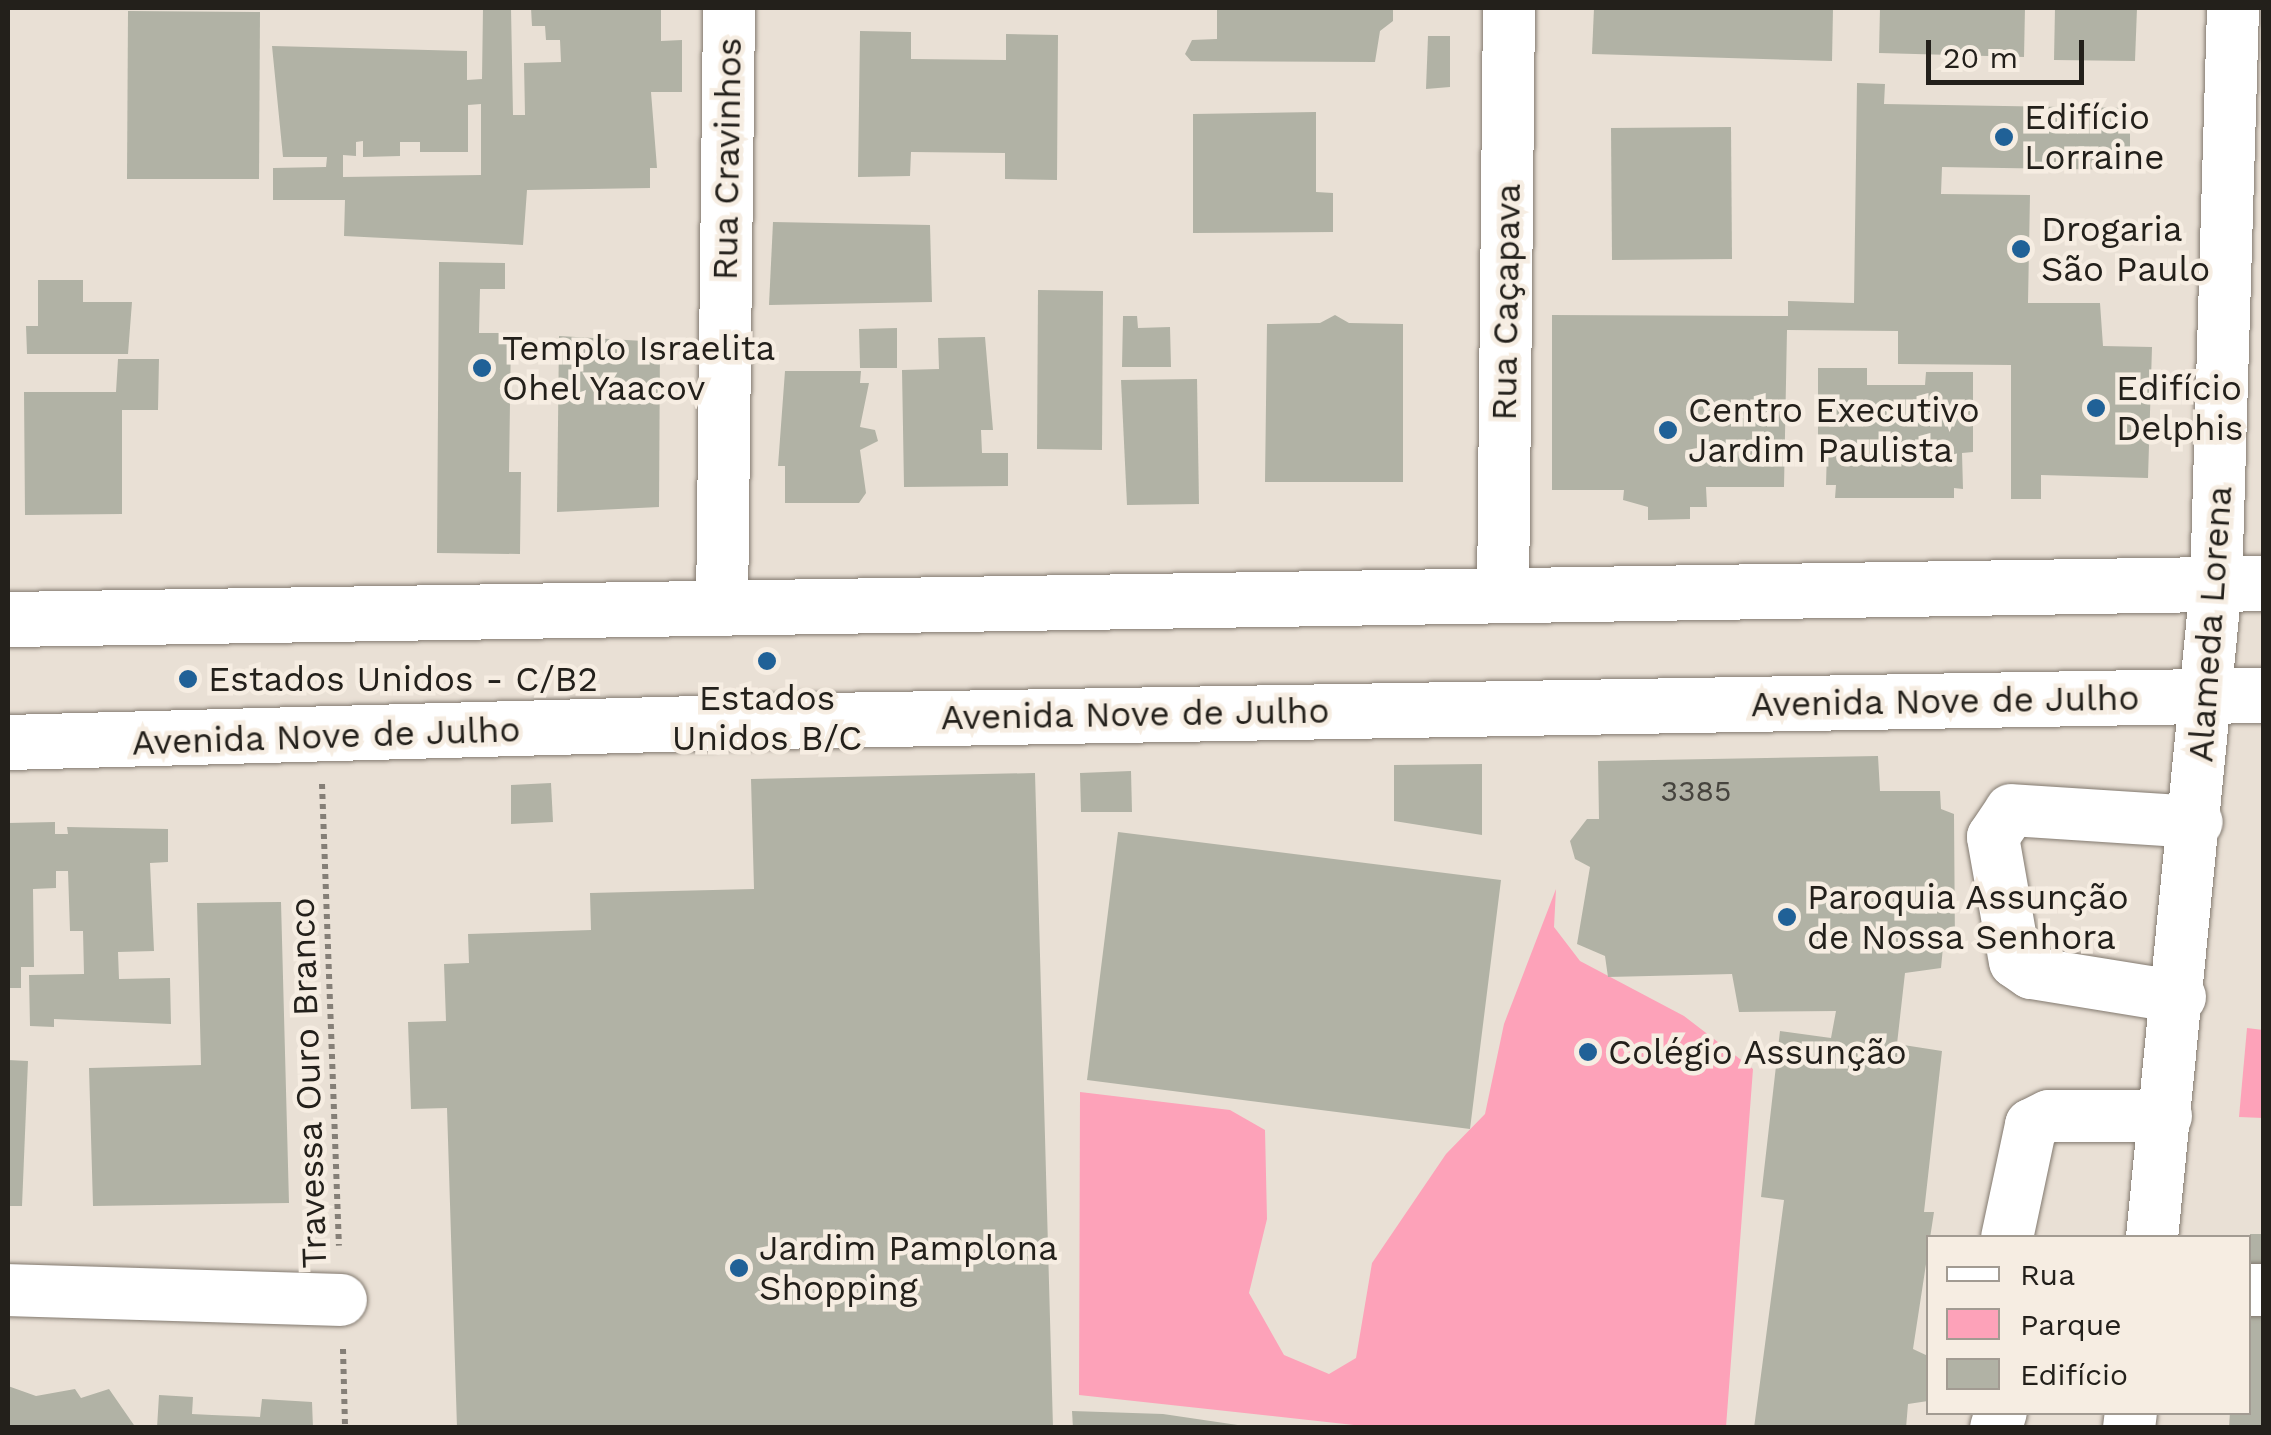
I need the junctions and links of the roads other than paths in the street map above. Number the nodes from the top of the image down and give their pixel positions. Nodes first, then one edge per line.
1 (729, 8) edge
2 (1509, 8) edge
3 (2233, 8) edge
4 (2240, 584) edge
5 (1503, 596) junction
6 (722, 610) junction
7 (8, 620) edge
8 (2205, 696) junction
9 (2264, 696) edge
10 (8, 742) edge
11 (2197, 822) junction
12 (2180, 997) junction
13 (2166, 1116) junction
14 (2008, 1235) edge
15 (2152, 1235) edge
16 (8, 1290) edge
17 (341, 1300) road end

1 - 6 street, Rua Cravinhos
2 - 5 street, Rua Caçapava
3 - 4 street, Alameda Lorena
4 - 5 main road
4 - 8 street, Alameda Lorena
5 - 6 main road
6 - 7 main road
8 - 9 main road, Avenida Nove de Julho
8 - 10 main road, Avenida Nove de Julho
8 - 11 street, Alameda Lorena
11 - 12 street, Alameda Lorena
11 - 12 street
12 - 13 street, Alameda Lorena
13 - 14 street
13 - 15 street, Alameda Lorena
16 - 17 street

